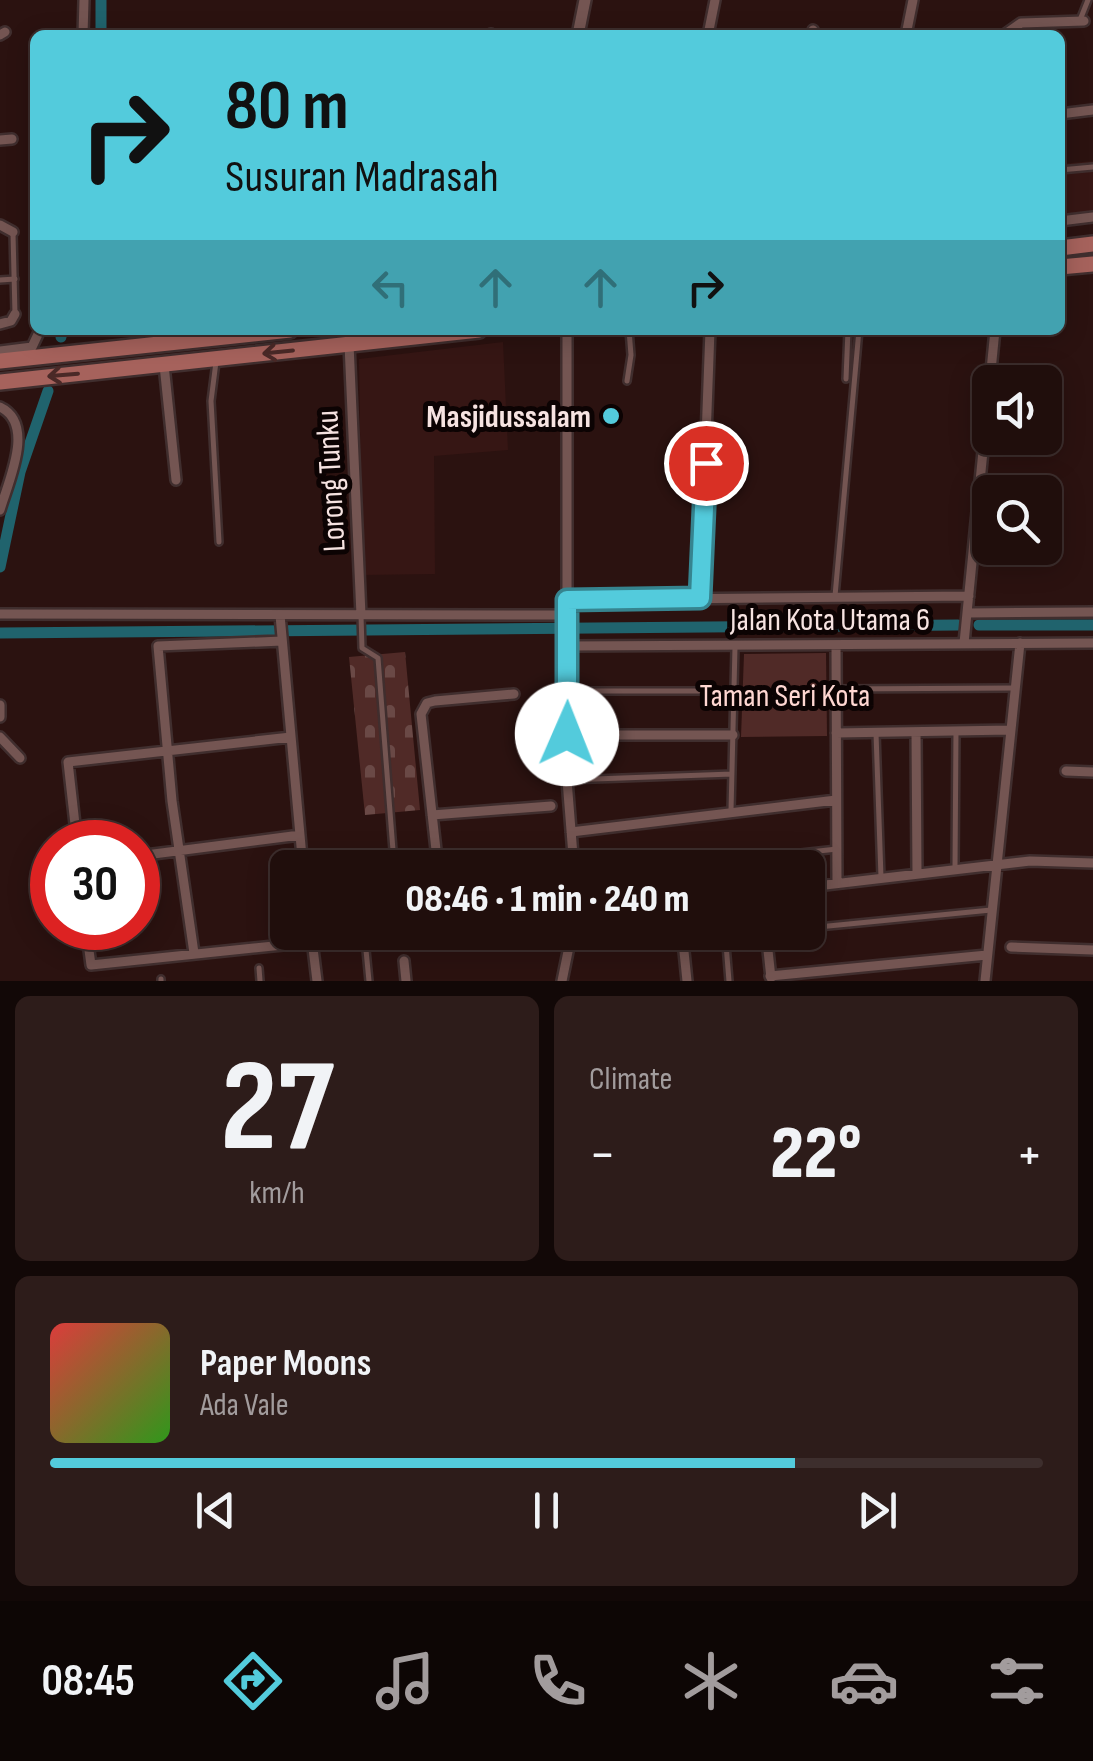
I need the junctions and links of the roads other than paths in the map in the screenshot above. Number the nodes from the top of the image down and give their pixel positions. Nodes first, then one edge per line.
1 (84, 0) edge
2 (585, 0) edge
3 (715, 0) edge
4 (913, 0) edge
5 (1088, 0) edge
6 (1082, 21) joint
7 (84, 30) edge
8 (579, 30) edge
9 (709, 30) edge
10 (907, 30) edge
11 (1011, 30) edge
12 (1093, 110) edge
13 (1065, 113) edge
14 (12, 139) dead end
15 (0, 140) edge
16 (1093, 167) edge
17 (1065, 170) edge
18 (1093, 217) edge
19 (1065, 220) edge
20 (0, 225) edge
21 (13, 232) joint
22 (1093, 244) edge
23 (1065, 247) edge
24 (1093, 264) edge
25 (1065, 267) edge
26 (15, 279) junction
27 (0, 280) edge
28 (15, 314) joint
29 (0, 324) edge
30 (38, 335) edge
31 (242, 335) edge
32 (433, 335) edge
33 (567, 335) edge
34 (629, 335) edge
35 (710, 335) edge
36 (848, 335) edge
37 (859, 335) edge
38 (995, 335) edge
39 (349, 344) junction
40 (0, 351) edge
41 (216, 359) junction
42 (0, 360) edge
43 (164, 365) junction
44 (846, 380) dead end
45 (626, 381) dead end
46 (0, 382) edge
47 (0, 408) edge
48 (176, 480) dead end
49 (0, 510) edge
50 (219, 542) dead end
51 (969, 596) junction
52 (700, 598) junction
53 (835, 598) junction
54 (567, 600) junction
55 (1093, 612) edge
56 (968, 613) junction
57 (0, 614) edge
58 (280, 615) junction
59 (361, 620) junction
60 (568, 620) junction
61 (281, 635) junction
62 (567, 642) junction
63 (1020, 643) junction
64 (1093, 643) edge
65 (836, 644) junction
66 (964, 644) junction
67 (735, 645) junction
68 (1015, 688) junction
69 (836, 689) junction
70 (567, 691) junction
71 (734, 691) junction
72 (514, 694) dead end
73 (0, 705) edge
74 (0, 717) edge
75 (1011, 730) junction
76 (956, 731) junction
77 (876, 732) junction
78 (916, 732) junction
79 (836, 733) junction
80 (567, 734) junction
81 (733, 735) junction
82 (290, 736) junction
83 (0, 737) edge
84 (168, 751) junction
85 (20, 758) dead end
86 (1066, 771) dead end
87 (1093, 772) edge
88 (732, 774) junction
89 (567, 780) junction
90 (836, 800) junction
91 (550, 806) dead end
92 (432, 814) junction
93 (731, 814) junction
94 (75, 820) edge
95 (571, 832) junction
96 (300, 835) junction
97 (837, 849) junction
98 (301, 850) edge
99 (393, 850) edge
100 (436, 850) edge
101 (572, 850) edge
102 (825, 850) edge
103 (179, 851) junction
104 (160, 853) edge
105 (1093, 863) edge
106 (996, 867) junction
107 (956, 870) junction
108 (916, 874) junction
109 (880, 877) junction
110 (837, 883) junction
111 (825, 884) edge
112 (992, 910) junction
113 (825, 926) edge
114 (270, 943) edge
115 (1011, 946) dead end
116 (88, 950) edge
117 (313, 950) edge
118 (366, 950) dead end
119 (568, 950) edge
120 (684, 950) edge
121 (727, 950) edge
122 (768, 950) edge
123 (1093, 950) edge
124 (194, 953) junction
125 (988, 956) junction
126 (404, 961) dead end
127 (259, 968) dead end
128 (771, 978) edge
129 (687, 980) edge
130 (260, 981) edge
131 (317, 981) edge
132 (369, 981) edge
133 (406, 981) edge
134 (562, 981) edge
135 (672, 981) edge
136 (730, 981) edge
137 (984, 981) edge

1 - 7 street
2 - 8 street
3 - 9 street
4 - 10 street
5 - 6 lane
6 - 11 street
12 - 13 street
14 - 15 street
16 - 17 lane
18 - 19 street
20 - 21 street
21 - 26 lane
22 - 23 main road
24 - 25 main road
26 - 27 lane
26 - 28 lane
28 - 29 street
30 - 40 street
31 - 42 main road
32 - 39 main road
33 - 54 street
34 - 45 lane
35 - 52 street
36 - 44 lane
37 - 53 lane
38 - 51 street
39 -> 41 main road
39 - 59 street, Lorong Tunku
41 - 43 main road
41 - 50 lane
43 -> 46 main road
43 - 48 street
47 - 49 street
51 - 53 street
51 - 56 street
52 - 53 street
52 - 54 street
54 - 60 street
55 - 56 street
56 - 66 street
57 - 58 street
58 - 59 street
58 - 61 street
59 - 60 street
59 - 99 lane
60 - 62 street
61 - 82 street
61 - 84 street
62 - 67 street, Jalan Kota Utama 6
62 - 70 street
63 - 64 street, Jalan Kota Utama 6
63 - 66 street, Jalan Kota Utama 6
63 - 68 street
65 - 66 street, Jalan Kota Utama 6
65 - 67 street, Jalan Kota Utama 6
65 - 69 street
67 - 71 lane
68 - 69 lane
68 - 75 street
69 - 79 street
70 - 71 lane
70 - 80 street
71 - 81 lane
72 - 92 street
73 - 74 street
75 - 76 street
75 - 106 street
76 - 78 street
76 - 107 lane
77 - 78 street
77 - 79 street
77 - 109 lane
78 - 108 street
79 - 90 street
80 - 81 street
80 - 89 street
81 - 88 lane
82 - 84 street
82 - 96 street
83 - 85 street
84 - 94 street
84 - 103 street
86 - 87 street
88 - 89 lane
88 - 93 lane
89 - 95 street
90 - 93 street
90 - 97 street
91 - 92 street
92 - 100 street
93 - 95 street
95 - 101 street
96 - 98 street
96 - 103 street
97 - 102 lane
97 - 110 street
103 - 104 street
103 - 124 street
105 - 106 street
106 - 107 street
106 - 112 street
107 - 108 street
108 - 109 street
109 - 110 street
110 - 111 street
112 - 113 lane
112 - 125 street
114 - 124 street
115 - 123 street
116 - 124 street
117 - 131 street
118 - 132 lane
119 - 134 street
120 - 129 street
121 - 136 lane
122 - 128 street
125 - 128 street
125 - 137 street
126 - 133 street
127 - 130 lane
129 - 135 street

